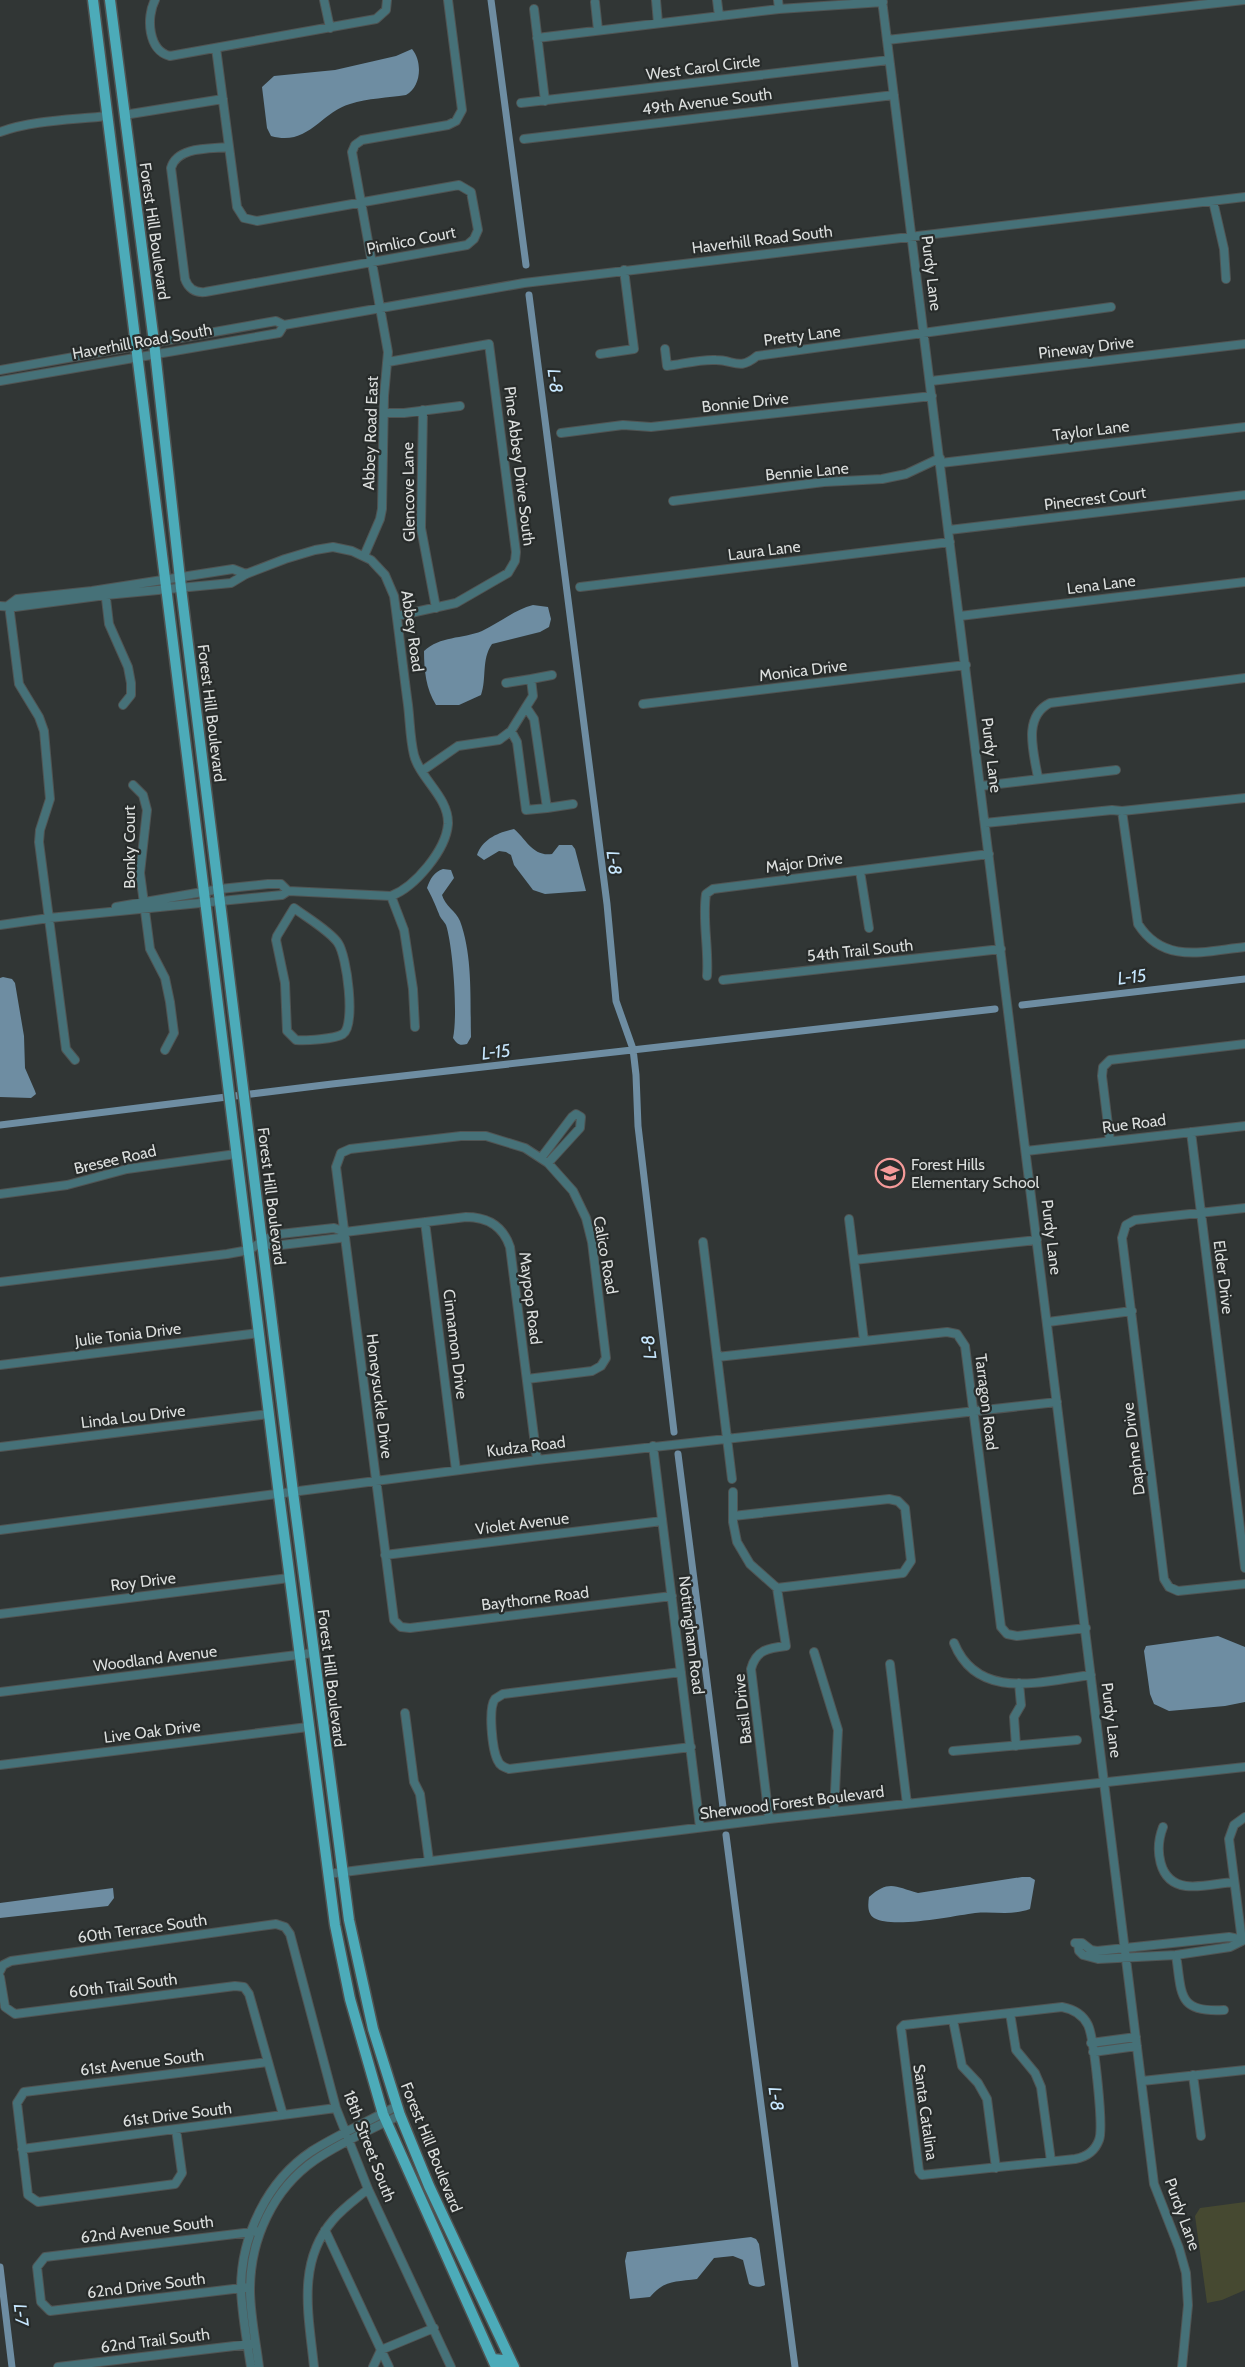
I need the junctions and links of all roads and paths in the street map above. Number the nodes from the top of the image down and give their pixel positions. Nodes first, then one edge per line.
1 (93, 0) edge
2 (110, 0) edge
3 (154, 0) edge
4 (324, 0) edge
5 (387, 0) edge
6 (448, 0) edge
7 (656, 0) edge
8 (717, 0) edge
9 (1244, 0) edge
10 (883, 1) edge
11 (595, 2) dead end
12 (841, 2) edge
13 (779, 5) edge
14 (534, 9) dead end
15 (719, 16) junction
16 (658, 23) junction
17 (330, 28) junction
18 (598, 30) junction
19 (537, 38) junction
20 (887, 40) junction
21 (216, 48) junction
22 (890, 60) junction
23 (103, 81) junction
24 (894, 95) junction
25 (223, 99) junction
26 (545, 100) junction
27 (521, 104) dead end
28 (124, 115) junction
29 (107, 116) junction
30 (0, 132) edge
31 (524, 139) dead end
32 (229, 147) junction
33 (129, 151) junction
34 (1245, 197) edge
35 (1213, 201) junction
36 (360, 203) junction
37 (912, 236) junction
38 (372, 262) junction
39 (624, 270) junction
40 (1226, 279) dead end
41 (380, 308) junction
42 (1111, 308) dead end
43 (284, 325) junction
44 (925, 335) junction
45 (154, 342) junction
46 (1245, 344) edge
47 (136, 345) junction
48 (665, 350) dead end
49 (156, 354) junction
50 (600, 354) dead end
51 (138, 357) junction
52 (388, 362) junction
53 (0, 370) edge
54 (0, 381) edge
55 (930, 381) junction
56 (932, 396) junction
57 (460, 406) dead end
58 (423, 410) junction
59 (384, 413) junction
60 (1245, 427) edge
61 (561, 433) dead end
62 (940, 460) junction
63 (1245, 495) edge
64 (673, 501) dead end
65 (949, 530) junction
66 (951, 542) junction
67 (364, 556) junction
68 (246, 574) junction
69 (180, 576) junction
70 (1245, 582) edge
71 (166, 584) junction
72 (580, 587) dead end
73 (181, 588) junction
74 (105, 592) junction
75 (4, 605) edge
76 (436, 608) junction
77 (397, 616) junction
78 (960, 616) junction
79 (966, 665) junction
80 (552, 675) dead end
81 (1245, 678) edge
82 (531, 679) junction
83 (506, 683) dead end
84 (643, 704) dead end
85 (123, 705) dead end
86 (526, 708) junction
87 (511, 731) junction
88 (1116, 770) dead end
89 (422, 771) junction
90 (1038, 778) junction
91 (133, 786) dead end
92 (981, 786) junction
93 (1245, 798) edge
94 (573, 804) dead end
95 (547, 808) junction
96 (1122, 812) junction
97 (985, 823) junction
98 (989, 854) junction
99 (860, 871) junction
100 (220, 889) junction
101 (288, 891) junction
102 (391, 896) junction
103 (204, 897) junction
104 (221, 902) junction
105 (145, 905) junction
106 (49, 918) junction
107 (0, 925) edge
108 (869, 928) dead end
109 (336, 941) joint
110 (1245, 947) edge
111 (1001, 949) junction
112 (707, 976) dead end
113 (723, 980) dead end
114 (415, 1027) dead end
115 (1245, 1044) edge
116 (165, 1050) dead end
117 (75, 1060) dead end
118 (1245, 1126) edge
119 (1191, 1132) junction
120 (1110, 1141) junction
121 (1026, 1151) junction
122 (236, 1154) junction
123 (544, 1160) junction
124 (336, 1167) joint
125 (0, 1194) edge
126 (1245, 1208) edge
127 (1201, 1213) junction
128 (849, 1219) dead end
129 (425, 1222) junction
130 (345, 1232) junction
131 (1037, 1240) junction
132 (263, 1242) junction
133 (703, 1242) dead end
134 (249, 1250) junction
135 (854, 1260) junction
136 (0, 1282) edge
137 (1132, 1311) junction
138 (1048, 1322) junction
139 (259, 1333) junction
140 (864, 1341) junction
141 (717, 1357) junction
142 (0, 1365) edge
143 (527, 1379) junction
144 (1057, 1402) junction
145 (973, 1411) junction
146 (269, 1414) junction
147 (727, 1438) junction
148 (653, 1446) junction
149 (0, 1447) edge
150 (537, 1460) junction
151 (456, 1470) junction
152 (732, 1479) dead end
153 (376, 1480) junction
154 (293, 1492) junction
155 (733, 1492) dead end
156 (279, 1495) junction
157 (733, 1516) junction
158 (662, 1521) junction
159 (0, 1530) edge
160 (385, 1555) junction
161 (1245, 1568) edge
162 (289, 1578) junction
163 (1245, 1584) edge
164 (777, 1588) junction
165 (672, 1596) junction
166 (0, 1614) edge
167 (401, 1627) joint
168 (1086, 1628) junction
169 (954, 1643) dead end
170 (814, 1652) dead end
171 (313, 1653) junction
172 (299, 1655) junction
173 (890, 1664) dead end
174 (681, 1672) junction
175 (1091, 1675) junction
176 (1019, 1683) junction
177 (0, 1692) edge
178 (405, 1713) dead end
179 (308, 1727) junction
180 (1077, 1740) dead end
181 (1016, 1746) junction
182 (690, 1747) junction
183 (953, 1751) dead end
184 (0, 1765) edge
185 (1245, 1767) edge
186 (1105, 1782) junction
187 (908, 1804) junction
188 (834, 1812) junction
189 (1245, 1817) edge
190 (770, 1819) junction
191 (700, 1827) junction
192 (1163, 1827) dead end
193 (429, 1861) junction
194 (342, 1873) junction
195 (328, 1874) junction
196 (1234, 1882) junction
197 (285, 1927) joint
198 (1243, 1940) edge
199 (1076, 1943) dead end
200 (1125, 1952) junction
201 (1176, 1954) junction
202 (2, 1968) edge
203 (0, 1977) edge
204 (1224, 2010) dead end
205 (1010, 2013) junction
206 (953, 2020) junction
207 (1137, 2041) junction
208 (1092, 2047) junction
209 (268, 2062) junction
210 (1245, 2070) edge
211 (1193, 2075) junction
212 (1142, 2080) junction
213 (336, 2108) junction
214 (399, 2111) junction
215 (283, 2115) junction
216 (385, 2118) junction
217 (176, 2129) junction
218 (347, 2136) junction
219 (1201, 2136) dead end
220 (22, 2149) junction
221 (1051, 2161) junction
222 (996, 2168) junction
223 (368, 2189) junction
224 (325, 2230) junction
225 (255, 2232) junction
226 (439, 2242) junction
227 (246, 2287) junction
228 (46, 2309) joint
229 (434, 2328) junction
230 (252, 2344) junction
231 (506, 2348) junction
232 (381, 2350) junction
233 (494, 2363) edge
234 (58, 2367) edge
235 (250, 2367) edge
236 (259, 2367) edge
237 (314, 2367) edge
238 (373, 2367) edge
239 (389, 2367) edge
240 (451, 2367) edge
241 (506, 2367) edge
242 (514, 2367) edge
243 (1182, 2367) edge

1 - 23 main road, Forest Hill Boulevard
2 - 28 main road, Forest Hill Boulevard
3 - 21 street
4 - 17 street
5 - 17 street
6 - 36 street, Abbey Road East
7 - 16 street
8 - 15 street
9 - 20 street
10 - 12 street
10 - 20 street, Purdy Lane
11 - 18 street
12 - 13 street
13 - 15 street
14 - 19 street
15 - 16 street
16 - 18 street
17 - 21 street
18 - 19 street
19 - 26 street
20 - 22 street, Purdy Lane
21 - 25 street, Pimlico Court
22 - 24 street, Purdy Lane
22 - 26 street, West Carol Circle
23 - 28 main road
23 - 29 main road, Forest Hill Boulevard
24 - 31 street, 49th Avenue South
24 - 37 street, Purdy Lane
25 - 28 street
25 - 32 street, Pimlico Court
26 - 27 street, West Carol Circle
28 - 33 main road, Forest Hill Boulevard
29 - 30 street
29 - 33 main road
29 - 47 main road, Forest Hill Boulevard
32 - 36 street, Pimlico Court
32 - 38 street, Pimlico Court
33 - 45 main road, Forest Hill Boulevard
34 - 35 street, Haverhill Road South
35 - 37 street, Haverhill Road South
35 - 40 street
36 - 38 street, Abbey Road East
36 - 38 street, Pimlico Court
37 - 39 street, Haverhill Road South
37 - 44 street, Purdy Lane
38 - 41 street, Abbey Road East
39 - 41 street, Haverhill Road South
39 - 50 street
41 - 43 street, Haverhill Road South
41 - 52 street, Abbey Road East
42 - 44 street
43 - 45 street, Haverhill Road South
43 - 49 street, Haverhill Road South
44 - 48 street, Pretty Lane
44 - 55 street, Purdy Lane
45 - 47 street, Haverhill Road South
45 - 49 main road, Forest Hill Boulevard
46 - 55 street, Pineway Drive
47 - 51 main road, Forest Hill Boulevard
47 - 53 street, Haverhill Road South
49 - 51 street, Haverhill Road South
49 - 69 main road, Forest Hill Boulevard
51 - 54 street, Haverhill Road South
51 - 71 main road, Forest Hill Boulevard
52 - 59 street, Abbey Road East
52 - 76 street, Pine Abbey Drive South
55 - 56 street, Purdy Lane
56 - 61 street, Bonnie Drive
56 - 62 street, Purdy Lane
57 - 58 street
58 - 59 street
58 - 76 street, Glencove Lane
59 - 67 street, Abbey Road East
60 - 62 street, Taylor Lane
62 - 64 street, Bennie Lane
62 - 65 street, Purdy Lane
63 - 65 street, Pinecrest Court
65 - 66 street, Purdy Lane
66 - 72 street, Laura Lane
66 - 78 street, Purdy Lane
67 - 68 street, Abbey Road
67 - 77 street, Abbey Road
68 - 69 street, Abbey Road
68 - 73 street, Abbey Road
69 - 71 street, Abbey Road
69 - 73 main road, Forest Hill Boulevard
70 - 78 street, Lena Lane
71 - 73 street, Abbey Road
71 - 74 street
71 - 103 main road, Forest Hill Boulevard
73 - 100 main road, Forest Hill Boulevard
74 - 75 street
74 - 85 street
75 - 106 street
76 - 77 street, Pine Abbey Drive South
77 - 89 street, Abbey Road
78 - 79 street, Purdy Lane
79 - 84 street, Monica Drive
79 - 92 street, Purdy Lane
80 - 82 street
81 - 90 street
82 - 83 street
82 - 86 street
86 - 87 street
86 - 95 street
87 - 89 street
87 - 95 street
88 - 90 street
89 - 102 street, Abbey Road
90 - 92 street
91 - 105 street, Bonky Court
92 - 97 street, Purdy Lane
93 - 96 street
94 - 95 street
96 - 97 street
96 - 110 street
97 - 98 street, Purdy Lane
98 - 99 street, Major Drive
98 - 111 street, Purdy Lane
99 - 108 street
99 - 112 street, Major Drive
100 - 101 street
100 - 103 street
100 - 104 main road, Forest Hill Boulevard
101 - 102 street
101 - 104 street
102 - 114 street
103 - 104 street
103 - 105 street
103 - 122 main road, Forest Hill Boulevard
104 - 132 main road, Forest Hill Boulevard
105 - 106 street
105 - 116 street, Bonky Court
106 - 107 street
106 - 117 street
109 - 109 street
111 - 113 street, 54th Trail South
111 - 121 street, Purdy Lane
115 - 120 street
118 - 119 street, Rue Road
119 - 120 street, Rue Road
119 - 127 street, Elder Drive
120 - 121 street, Rue Road
121 - 131 street, Purdy Lane
122 - 125 street, Bresee Road
122 - 134 main road, Forest Hill Boulevard
123 - 123 street
123 - 124 street, Calico Road
123 - 143 street, Calico Road
124 - 130 street, Honeysuckle Drive
126 - 127 street
127 - 137 street, Daphne Drive
127 - 161 street, Elder Drive
128 - 135 street
129 - 130 street, Maypop Road
129 - 143 street, Maypop Road
129 - 151 street, Cinnamon Drive
130 - 132 street, Maypop Road
130 - 153 street, Honeysuckle Drive
131 - 135 street
131 - 138 street, Purdy Lane
132 - 134 street, Maypop Road
132 - 154 main road, Forest Hill Boulevard
133 - 141 street
134 - 136 street, Maypop Road
134 - 139 main road, Forest Hill Boulevard
135 - 140 street
137 - 138 street
137 - 163 street, Daphne Drive
138 - 144 street, Purdy Lane
139 - 142 street, Julie Tonia Drive
139 - 146 main road, Forest Hill Boulevard
140 - 141 street, Tarragon Road
140 - 145 street, Tarragon Road
141 - 147 street
143 - 150 street, Maypop Road
144 - 145 street, Kudza Road
144 - 168 street, Purdy Lane
145 - 147 street, Kudza Road
145 - 168 street, Tarragon Road
146 - 149 street, Linda Lou Drive
146 - 156 main road, Forest Hill Boulevard
147 - 148 street, Kudza Road
147 - 152 street
148 - 150 street, Kudza Road
148 - 158 street, Nottingham Road
150 - 151 street, Kudza Road
151 - 153 street, Kudza Road
153 - 154 street, Kudza Road
153 - 160 street, Honeysuckle Drive
154 - 156 street, Kudza Road
154 - 171 main road, Forest Hill Boulevard
155 - 157 street
156 - 159 street, Kudza Road
156 - 162 main road, Forest Hill Boulevard
157 - 164 street
157 - 164 street
158 - 160 street, Violet Avenue
158 - 165 street, Nottingham Road
160 - 167 street, Honeysuckle Drive
162 - 166 street, Roy Drive
162 - 172 main road, Forest Hill Boulevard
164 - 190 street, Basil Drive
165 - 167 street, Baythorne Road
165 - 174 street, Nottingham Road
168 - 175 street, Purdy Lane
169 - 176 street
170 - 188 street
171 - 172 street, Woodland Avenue
171 - 194 main road, Forest Hill Boulevard
172 - 177 street, Woodland Avenue
172 - 179 main road, Forest Hill Boulevard
173 - 187 street
174 - 182 street, Nottingham Road
174 - 182 street
175 - 176 street
175 - 186 street, Purdy Lane
176 - 181 street
178 - 193 street
179 - 184 street, Live Oak Drive
179 - 195 main road, Forest Hill Boulevard
180 - 181 street
181 - 183 street
182 - 191 street, Nottingham Road
185 - 186 street, Sherwood Forest Boulevard
186 - 187 street, Sherwood Forest Boulevard
186 - 200 street, Purdy Lane
187 - 188 street, Sherwood Forest Boulevard
188 - 190 street, Sherwood Forest Boulevard
189 - 196 street
190 - 191 street, Sherwood Forest Boulevard
191 - 193 street, Sherwood Forest Boulevard
192 - 196 street
193 - 194 street, Sherwood Forest Boulevard
194 - 195 street, Sherwood Forest Boulevard
194 - 214 main road, Forest Hill Boulevard
195 - 216 main road, Forest Hill Boulevard
196 - 198 street
197 - 202 street, 60th Terrace South
197 - 213 street, 18th Street South
198 - 200 street
198 - 201 street
199 - 200 street
200 - 201 street
200 - 207 street, Purdy Lane
201 - 204 street
203 - 209 street, 60th Trail South
205 - 206 street, Santa Catalina
205 - 208 street, Santa Catalina
205 - 221 street
206 - 222 street
206 - 222 street, Santa Catalina
207 - 208 street
207 - 212 street, Purdy Lane
208 - 221 street, Santa Catalina
209 - 215 street
209 - 220 street, 61st Avenue South
210 - 211 street
211 - 212 street
211 - 219 street
212 - 243 street, Purdy Lane
213 - 215 street, 61st Drive South
213 - 218 street, 18th Street South
214 - 216 street
214 - 231 main road, Forest Hill Boulevard
215 - 217 street, 61st Drive South
216 - 218 street
216 - 226 main road, Forest Hill Boulevard
217 - 220 street, 61st Drive South
217 - 220 street
218 - 223 street, 18th Street South
218 - 225 street
221 - 222 street, Santa Catalina
223 - 224 street
223 - 229 street, 18th Street South
224 - 232 street
224 - 237 street
225 - 227 street
225 - 228 street, 62nd Avenue South
226 - 231 main road
226 - 233 main road, Forest Hill Boulevard
227 - 228 street, 62nd Drive South
227 - 230 street
229 - 232 street
229 - 240 street, 18th Street South
230 - 234 street, 62nd Trail South
230 - 235 street
230 - 236 street
231 - 242 main road, Forest Hill Boulevard
232 - 238 street
232 - 239 street
233 - 241 main road

